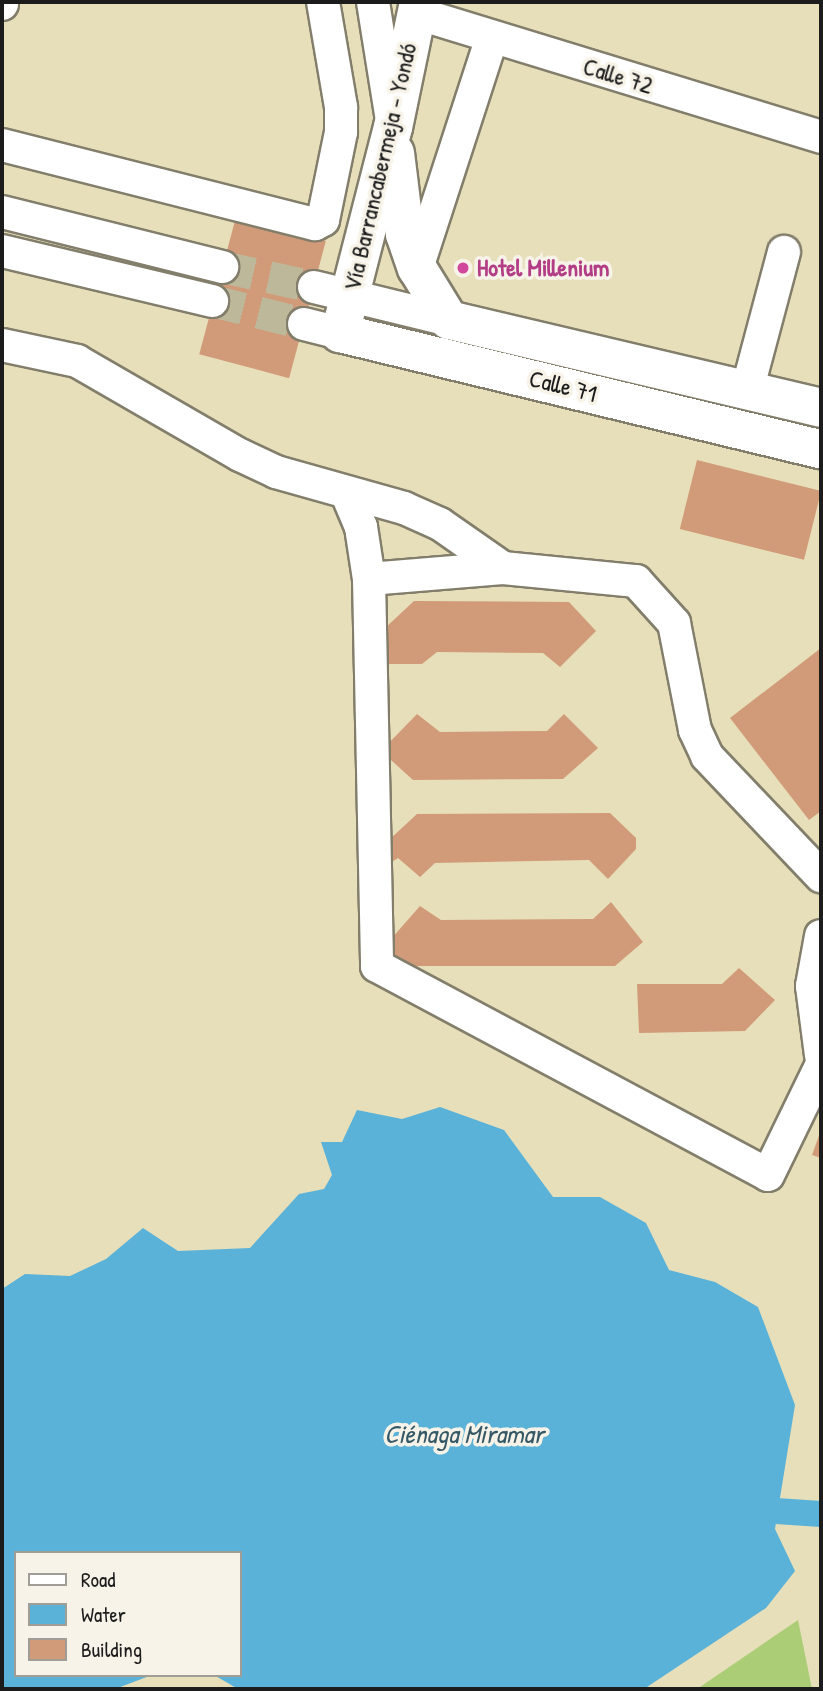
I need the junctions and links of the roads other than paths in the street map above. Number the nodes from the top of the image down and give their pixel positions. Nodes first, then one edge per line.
1 (323, 2) edge
2 (373, 2) edge
3 (417, 8) edge
4 (492, 37) junction
5 (393, 127) junction
6 (821, 137) edge
7 (2, 145) edge
8 (2, 212) edge
9 (2, 251) edge
10 (784, 252) dead end
11 (222, 267) tunnel mouth
12 (417, 268) junction
13 (331, 292) junction
14 (212, 302) tunnel mouth
15 (449, 320) junction
16 (322, 328) joint
17 (2, 345) edge
18 (747, 391) junction
19 (821, 408) edge
20 (821, 449) edge
21 (347, 494) junction
22 (503, 568) junction
23 (369, 579) junction
24 (821, 876) edge
25 (821, 936) edge
26 (821, 1055) edge
27 (821, 1066) edge

1 - 7 street
2 - 5 street
3 - 4 street, Calle 72
3 - 5 main road, Vía Barrancabermeja - Yondó
4 - 6 street, Calle 72
4 - 12 street
5 - 12 main road
5 - 13 main road, Vía Barrancabermeja - Yondó
8 - 11 street
9 - 14 street
10 - 18 street
12 - 15 main road
13 - 15 street, Calle 71
13 - 16 main road, Vía Barrancabermeja - Yondó
15 - 18 main road, Calle 71
16 - 20 main road, Calle 71
17 - 21 street
18 - 19 main road, Calle 71
21 - 22 street
21 - 23 street
22 - 23 street
22 - 24 street
23 - 27 street
25 - 26 street

